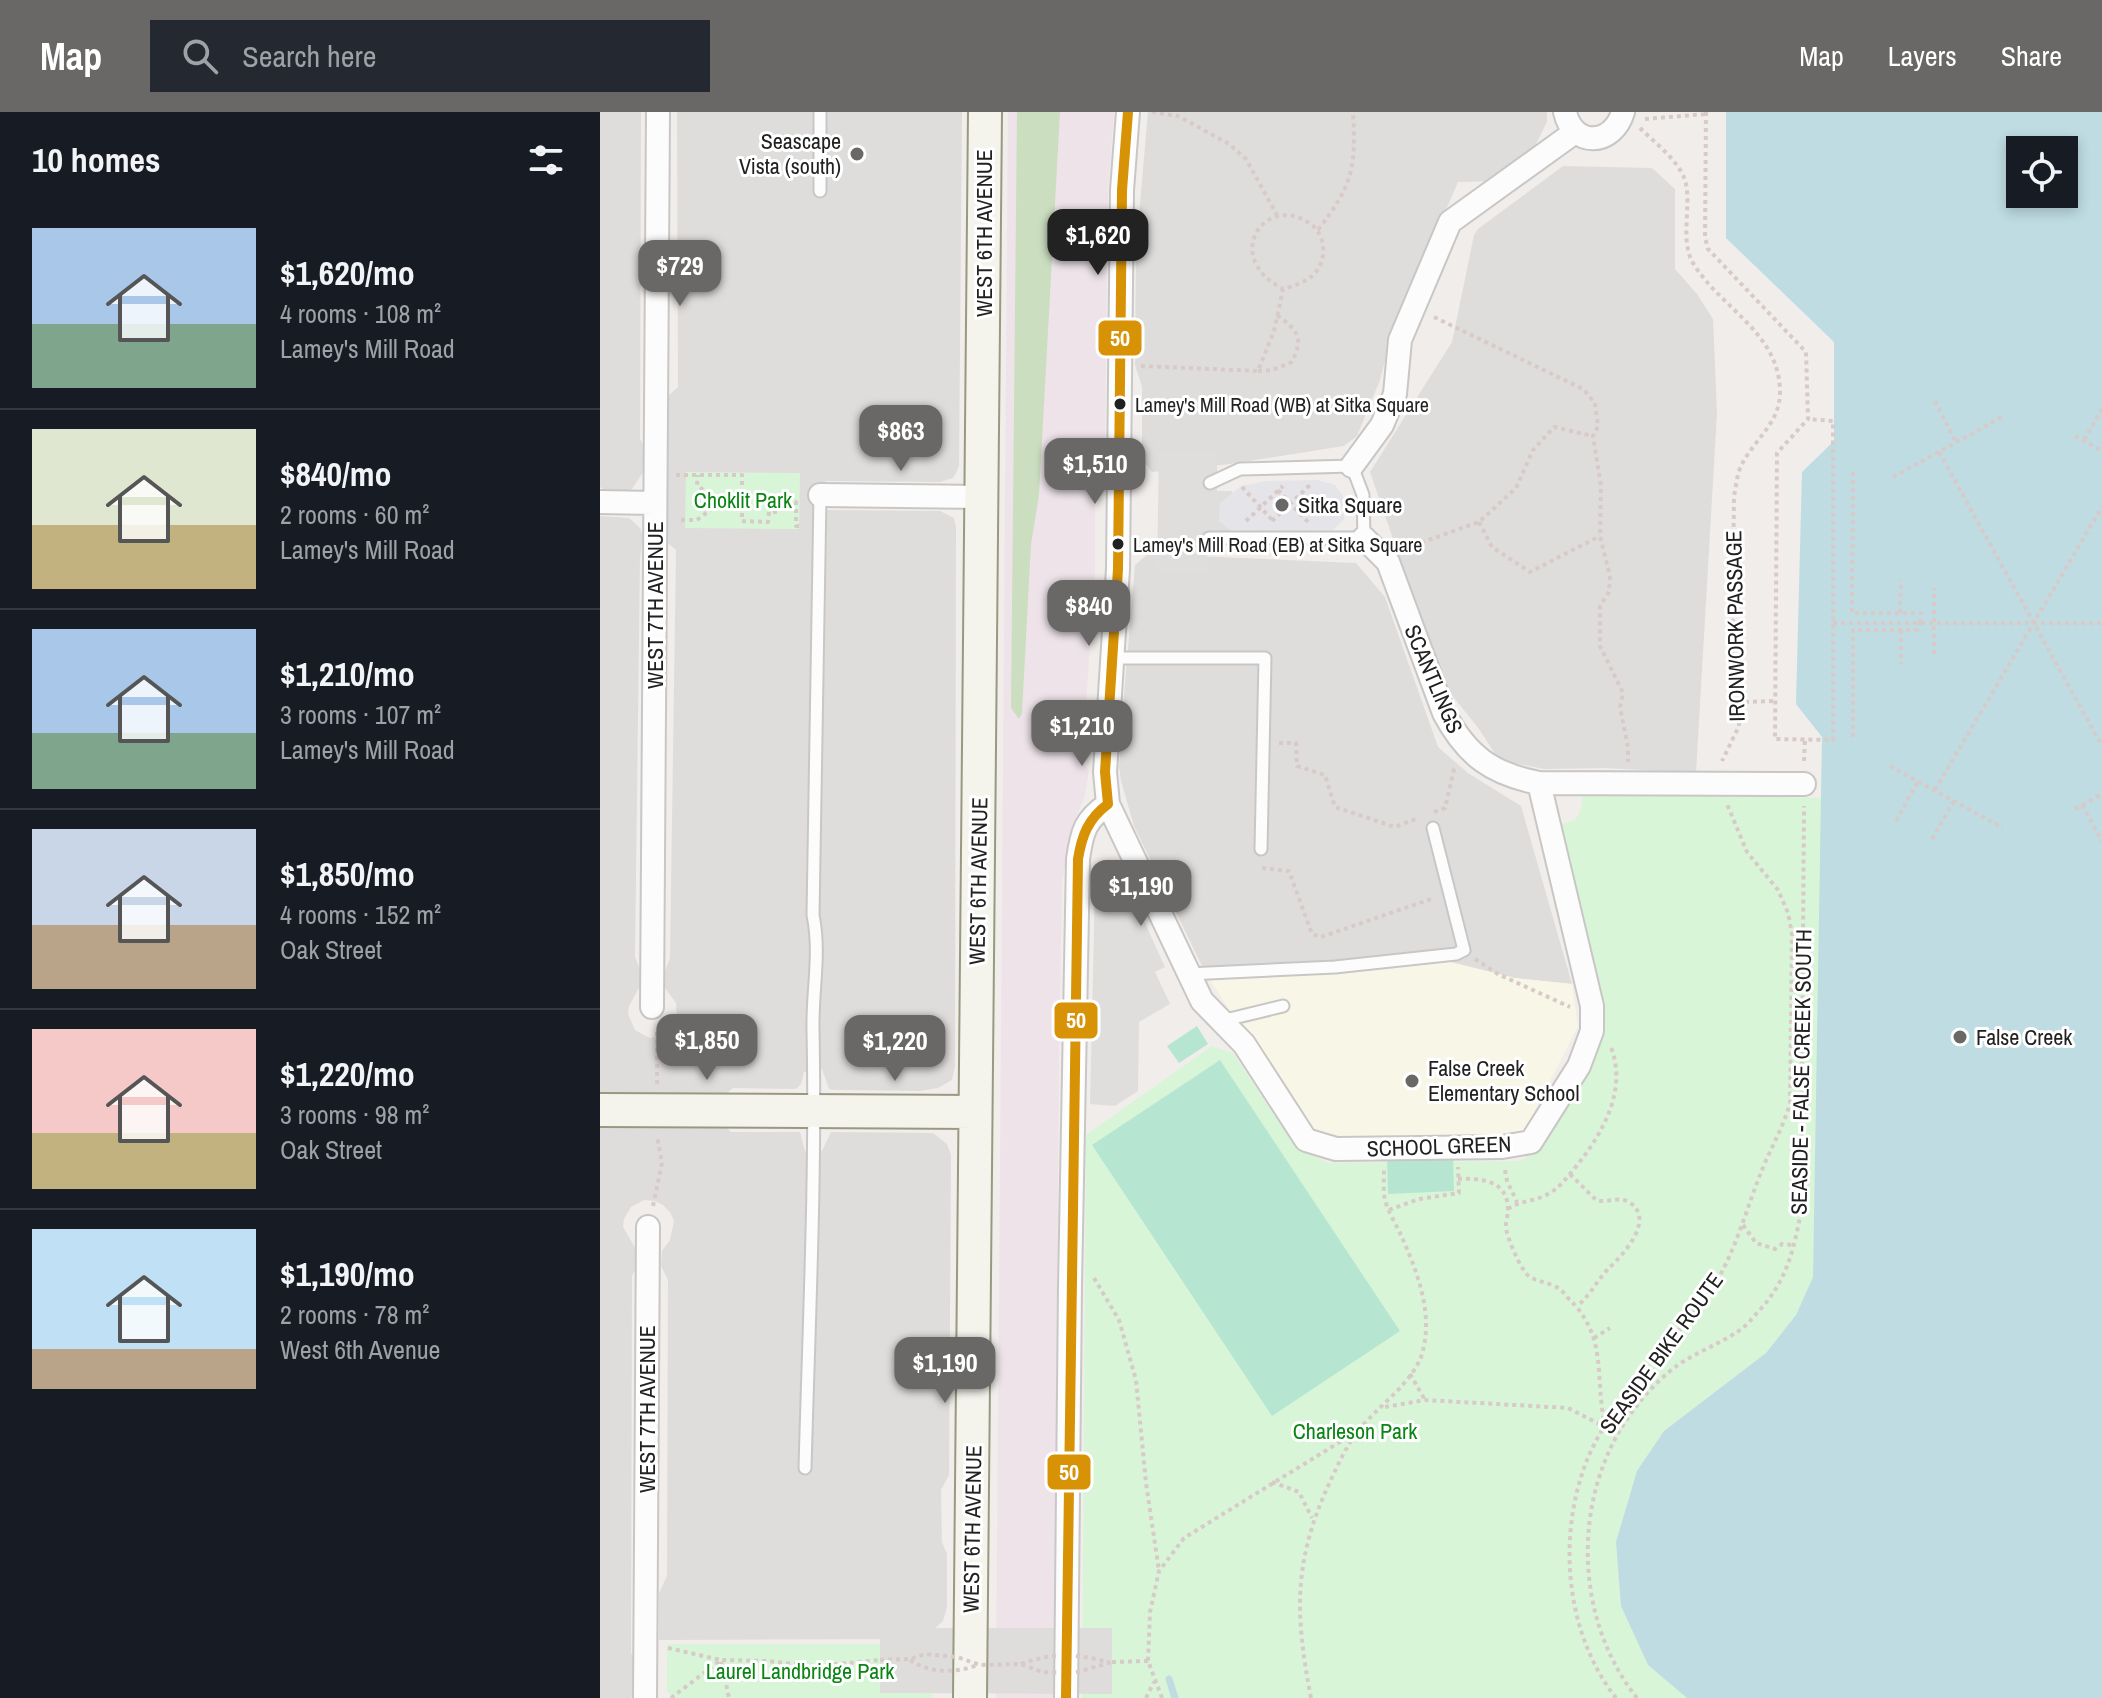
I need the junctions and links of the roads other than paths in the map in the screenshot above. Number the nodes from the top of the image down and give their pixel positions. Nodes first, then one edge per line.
1 (658, 112) edge
2 (820, 112) edge
3 (985, 112) edge
4 (1128, 112) edge
5 (1627, 116) edge
6 (1570, 122) edge
7 (820, 191) dead end
8 (1352, 466) junction
9 (1210, 483) dead end
10 (820, 495) joint
11 (982, 497) junction
12 (600, 502) edge
13 (655, 503) junction
14 (1209, 538) dead end
15 (1364, 538) junction
16 (1112, 658) junction
17 (1539, 783) junction
18 (1804, 784) road end
19 (1108, 804) junction
20 (1433, 828) dead end
21 (1261, 849) road end
22 (1187, 974) junction
23 (1283, 1006) dead end
24 (652, 1007) road end
25 (1219, 1021) junction
26 (600, 1110) edge
27 (814, 1110) junction
28 (975, 1112) junction
29 (648, 1227) road end
30 (805, 1468) dead end
31 (645, 1698) edge
32 (970, 1698) edge
33 (1066, 1698) edge

1 - 13 street, WEST 7TH AVENUE
2 - 7 lane
3 - 11 main road, WEST 6TH AVENUE
4 - 16 street
5 - 6 street
6 - 8 street
8 - 9 lane
8 - 15 lane
10 - 11 street
10 - 27 lane
11 - 28 main road, WEST 6TH AVENUE
12 - 13 street
13 - 24 street, WEST 7TH AVENUE
14 - 15 lane
15 - 17 street, SCANTLINGS
16 - 19 street
16 - 21 lane
17 - 18 street
17 - 25 street, SCHOOL GREEN
19 - 22 street
19 - 33 street
20 - 22 lane
22 - 25 street
23 - 25 lane
26 - 27 main road
27 - 28 main road
27 - 30 lane
28 - 32 main road, WEST 6TH AVENUE
29 - 31 street, WEST 7TH AVENUE

